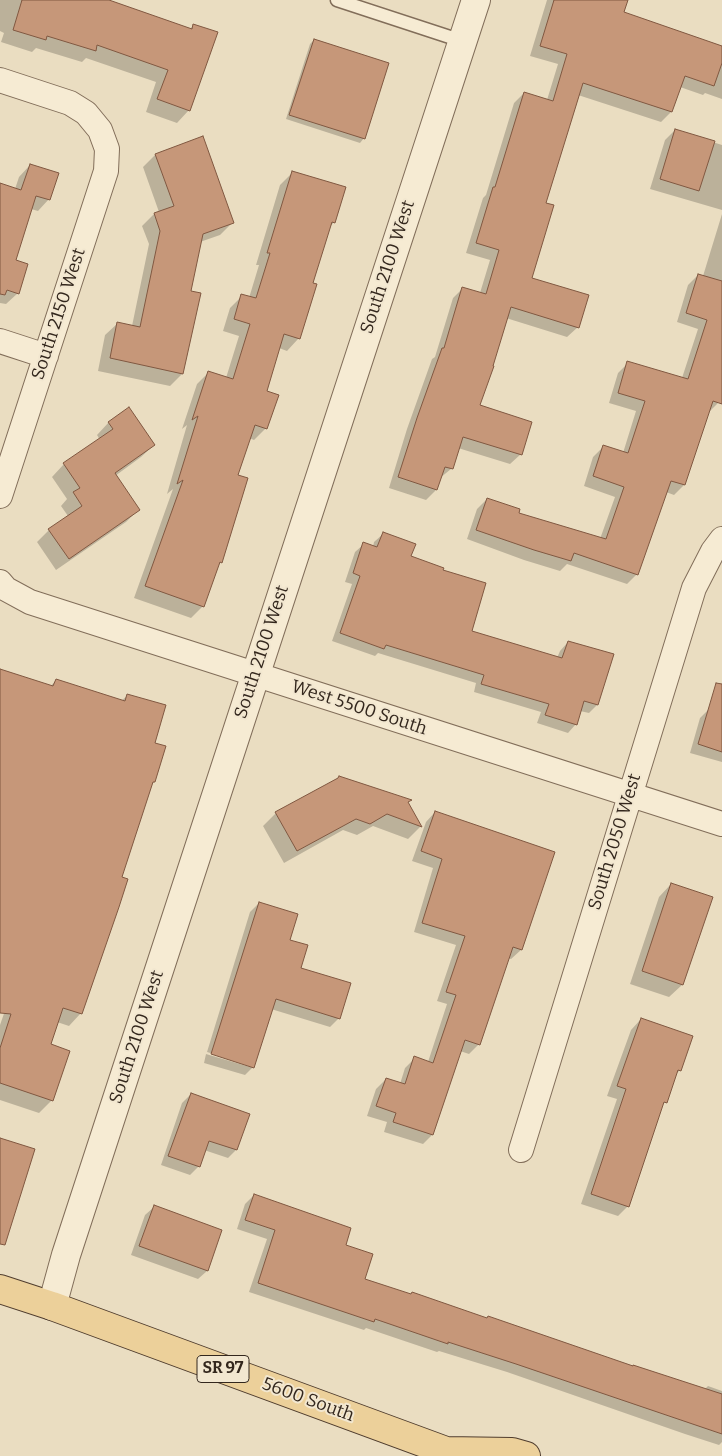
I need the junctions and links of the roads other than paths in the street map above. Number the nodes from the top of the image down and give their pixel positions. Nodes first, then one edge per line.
1 (337, 0) edge
2 (476, 0) edge
3 (462, 41) junction
4 (0, 80) edge
5 (0, 341) edge
6 (46, 356) junction
7 (0, 496) edge
8 (722, 539) edge
9 (0, 582) edge
10 (255, 674) junction
11 (629, 795) junction
12 (722, 824) edge
13 (521, 1150) dead end
14 (0, 1289) edge
15 (52, 1306) junction
16 (448, 1453) edge
17 (516, 1455) edge

1 - 3 lane
2 - 3 street, South 2100 West
3 - 10 street, South 2100 West
4 - 6 street, South 2150 West
5 - 6 street
6 - 7 street, South 2150 West
8 - 11 street, South 2050 West
9 - 10 street, West 5500 South
10 - 11 street, West 5500 South
10 - 15 street, South 2100 West
11 - 12 street, West 5500 South
11 - 13 street, South 2050 West
14 - 15 main road, 5600 South / SR 97
15 - 16 main road, 5600 South / SR 97
16 - 17 main road, 5600 South / SR 97

